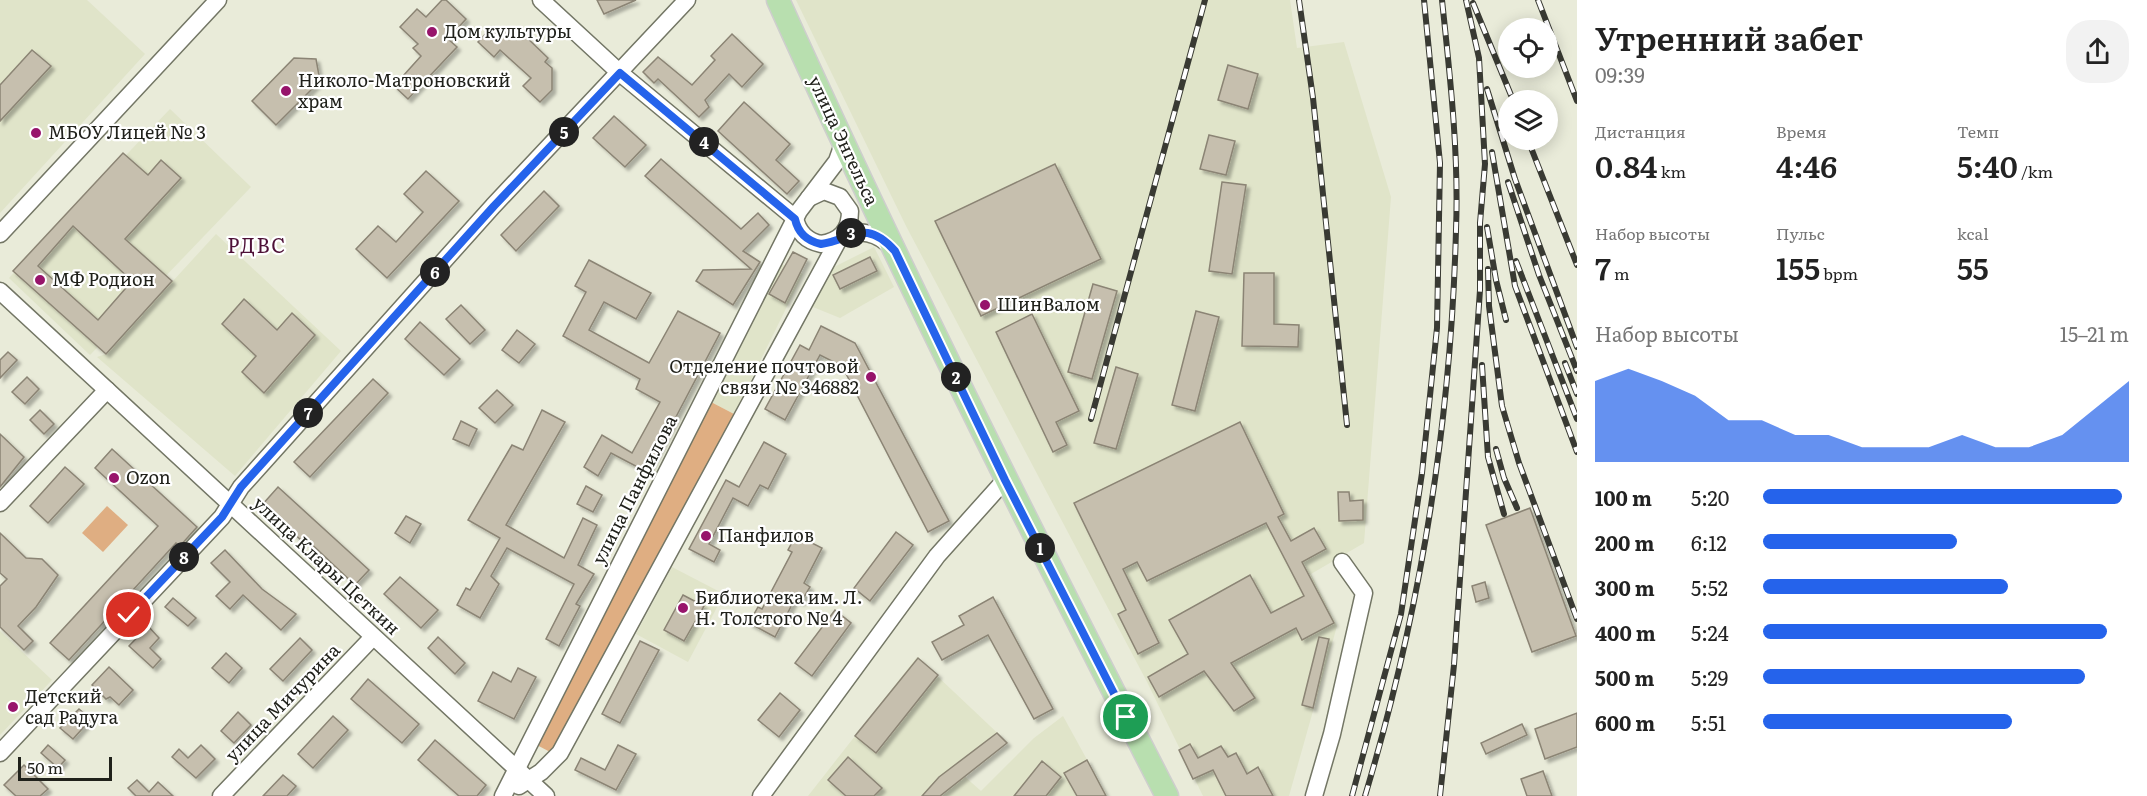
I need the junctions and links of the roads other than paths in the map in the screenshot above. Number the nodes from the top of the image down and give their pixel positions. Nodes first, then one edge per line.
1 (218, 0) edge
2 (541, 0) edge
3 (687, 0) edge
4 (778, 0) edge
5 (620, 73) junction
6 (843, 144) junction
7 (866, 192) junction
8 (805, 201) junction
9 (795, 219) junction
10 (843, 233) junction
11 (0, 234) edge
12 (895, 251) junction
13 (0, 291) edge
14 (107, 390) junction
15 (1005, 480) junction
16 (0, 504) edge
17 (230, 504) junction
18 (1342, 561) dead end
19 (373, 637) junction
20 (0, 753) edge
21 (515, 768) junction
22 (528, 780) junction
23 (221, 796) edge
24 (505, 796) edge
25 (546, 796) edge
26 (761, 796) edge
27 (1167, 796) edge
28 (1314, 796) edge

1 - 11 street
2 - 5 street
3 - 5 street
4 - 6 main road, улица Энгельса
5 - 9 street
5 - 17 street
6 - 7 main road, улица Энгельса
6 - 8 street, улица Панфилова
7 - 10 street, улица Панфилова
7 - 12 main road, улица Энгельса
8 - 9 street, улица Панфилова
8 - 10 street
9 - 10 street
9 - 21 street, улица Панфилова
10 - 12 street
10 - 22 street, улица Панфилова
12 - 15 main road, улица Энгельса
13 - 14 street, улица Клары Цеткин
14 - 16 street
14 - 17 street, улица Клары Цеткин
15 - 26 street
15 - 27 main road, улица Энгельса
17 - 19 street, улица Клары Цеткин
17 - 20 street
18 - 28 street
19 - 21 street, улица Клары Цеткин
19 - 23 street, улица Мичурина
21 - 22 street, улица Клары Цеткин
21 - 24 street, улица Панфилова
22 - 24 street, улица Панфилова
22 - 25 street, улица Клары Цеткин

